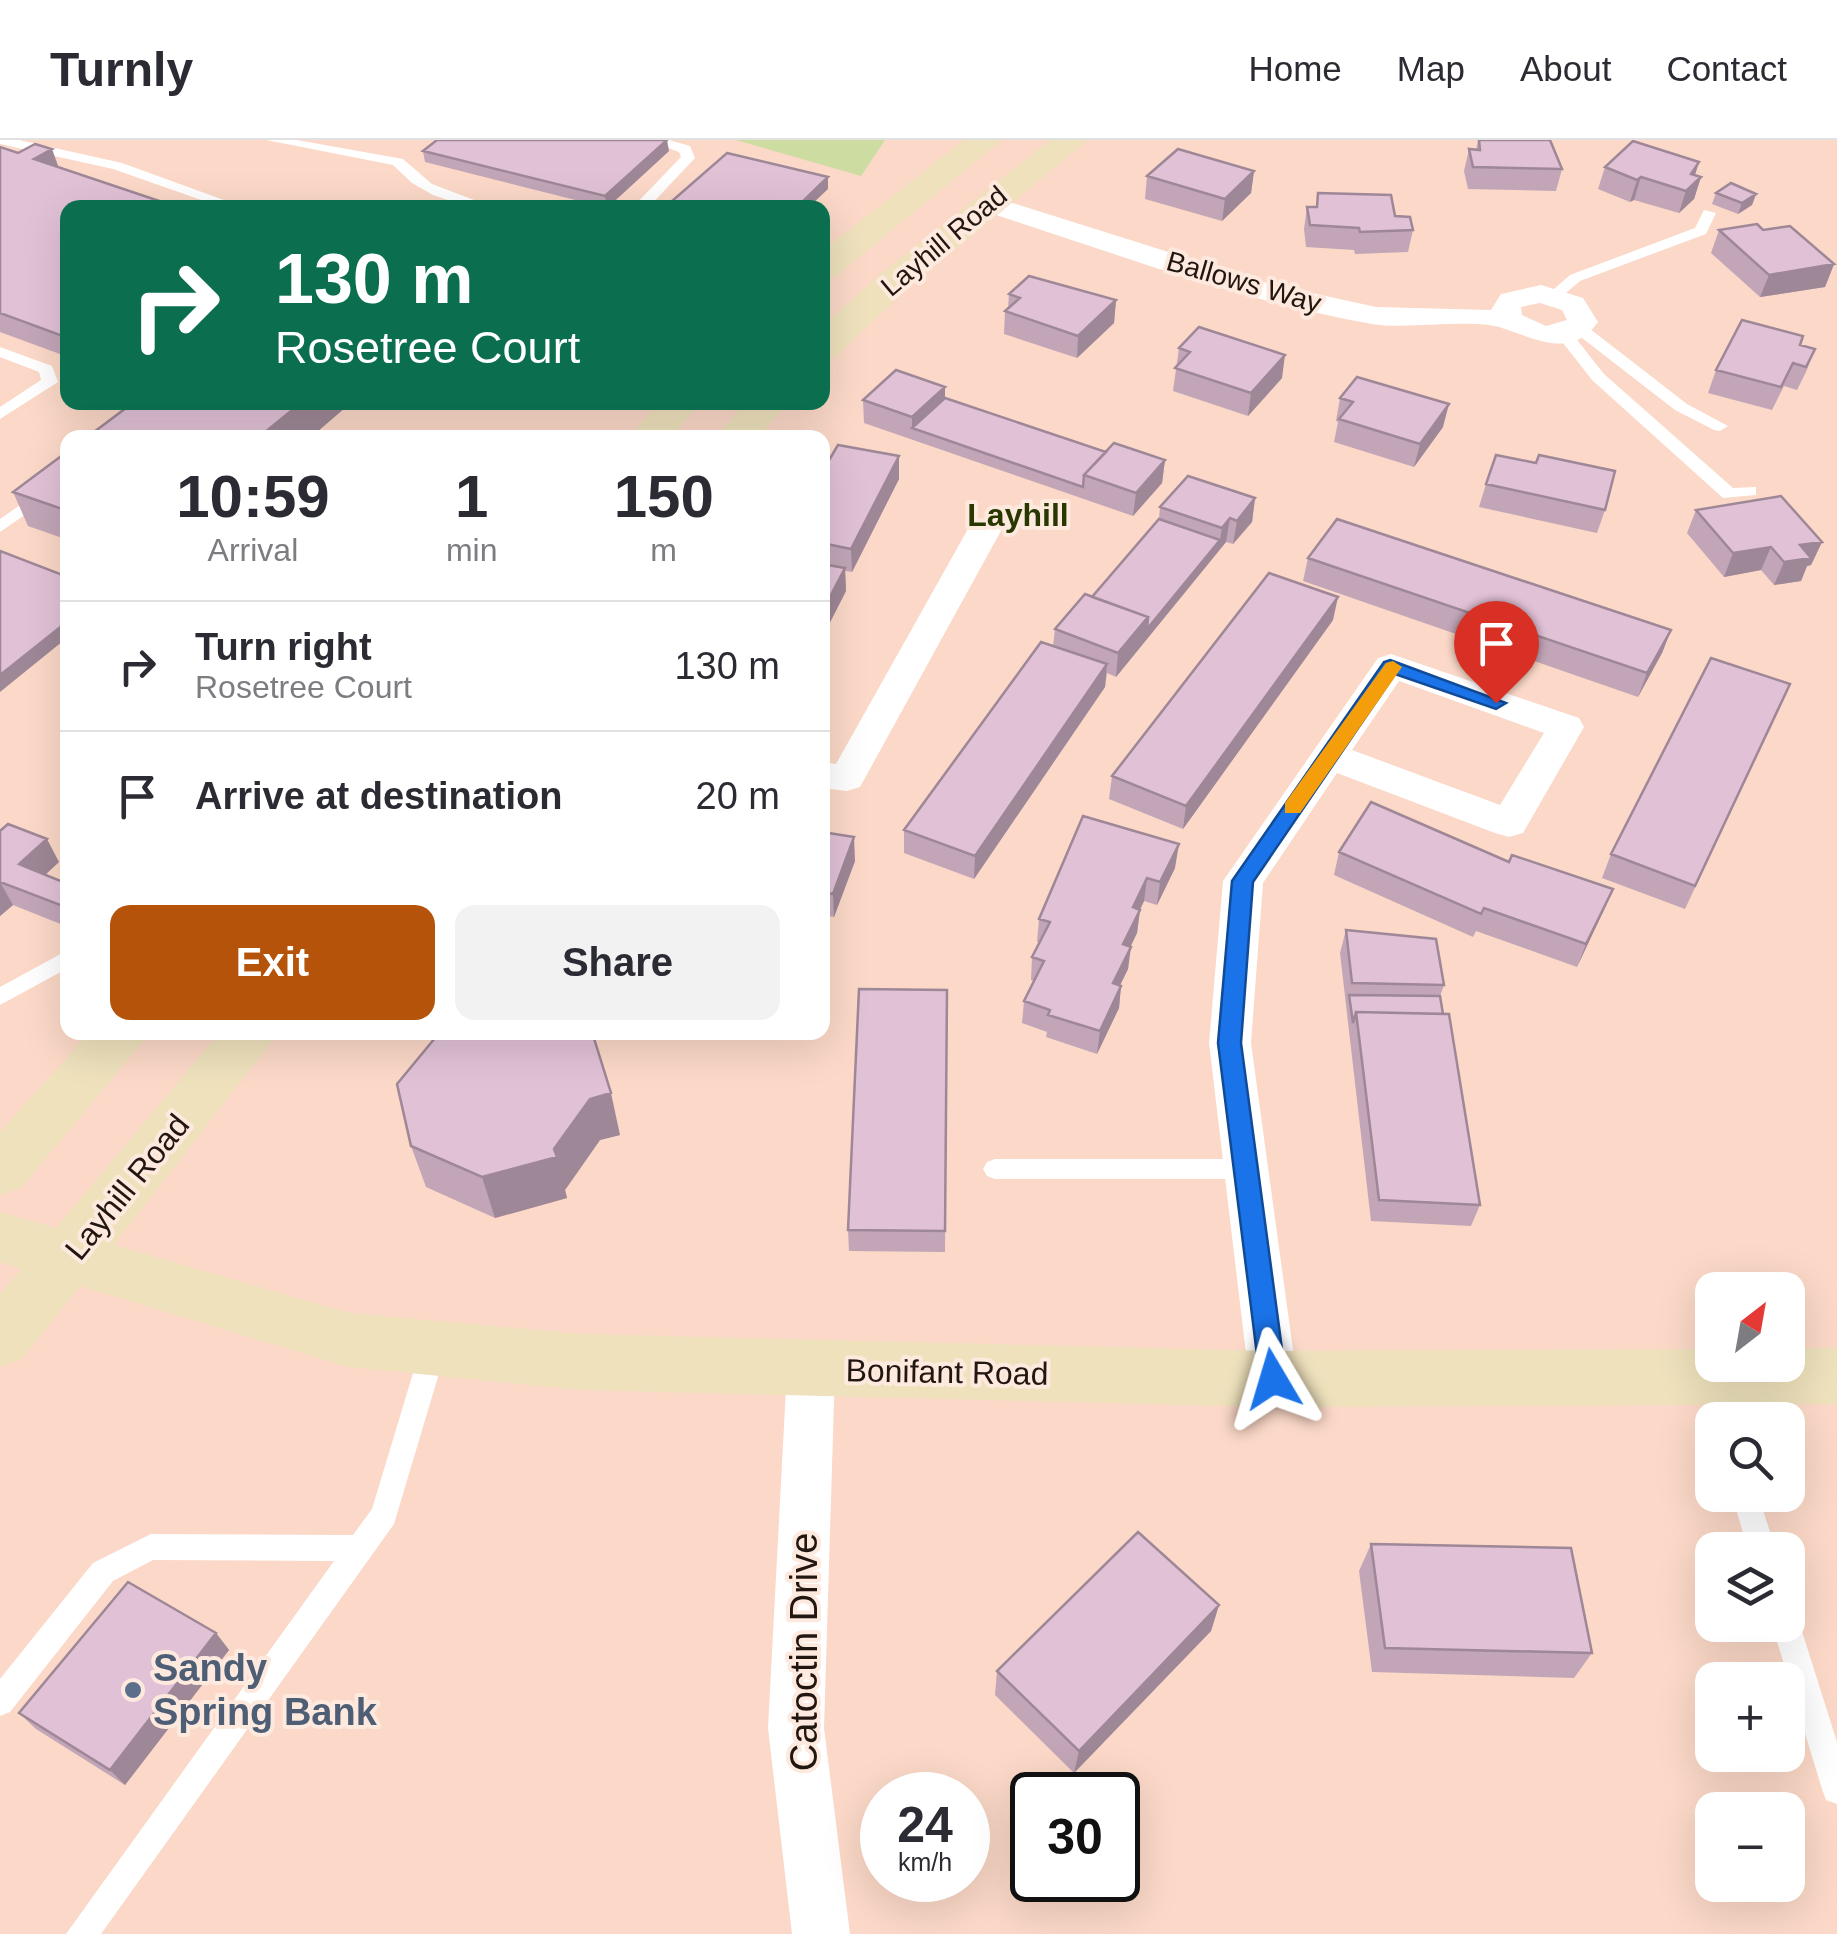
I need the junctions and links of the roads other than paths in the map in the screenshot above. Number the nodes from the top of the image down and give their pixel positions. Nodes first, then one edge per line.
1 (0, 140) edge
2 (272, 140) edge
3 (654, 140) edge
4 (984, 140) edge
5 (1071, 140) edge
6 (443, 195) junction
7 (216, 200) edge
8 (437, 200) edge
9 (460, 200) edge
10 (647, 200) edge
11 (988, 204) junction
12 (1708, 213) dead end
13 (830, 263) edge
14 (1554, 296) junction
15 (1508, 319) junction
16 (1571, 331) junction
17 (830, 341) edge
18 (0, 352) edge
19 (60, 377) edge
20 (50, 382) junction
21 (674, 410) edge
22 (761, 410) edge
23 (0, 414) edge
24 (1720, 426) dead end
25 (656, 430) edge
26 (742, 430) edge
27 (60, 483) edge
28 (1750, 491) dead end
29 (0, 527) edge
30 (985, 529) dead end
31 (1328, 755) junction
32 (830, 776) edge
33 (60, 963) edge
34 (0, 997) edge
35 (117, 1040) edge
36 (246, 1040) edge
37 (996, 1169) dead end
38 (1246, 1169) junction
39 (0, 1171) edge
40 (0, 1237) edge
41 (70, 1260) junction
42 (0, 1340) edge
43 (434, 1350) junction
44 (811, 1369) junction
45 (1837, 1376) edge
46 (1273, 1379) junction
47 (1714, 1398) edge
48 (359, 1548) junction
49 (1791, 1642) edge
50 (0, 1702) edge
51 (1837, 1789) edge
52 (82, 1934) edge
53 (821, 1934) edge

1 - 7 lane
2 - 6 lane
3 - 10 lane
4 - 13 main road, Layhill Road
5 - 11 main road, Layhill Road
6 - 8 lane
6 - 9 lane
11 - 15 street, Ballows Way
11 - 17 main road, Layhill Road
12 - 14 lane
14 - 15 street
14 - 16 street
15 - 16 street, Ballows Way
16 - 24 lane
16 - 28 lane
18 - 20 lane
19 - 20 lane
20 - 23 lane
21 - 25 main road
22 - 26 main road
27 - 29 lane
30 - 32 street
31 - 31 street
31 - 38 street
33 - 34 lane
35 - 39 main road
36 - 41 main road, Layhill Road
37 - 38 lane
38 - 46 street
40 - 41 main road, Bonifant Road
41 - 42 main road, Layhill Road
41 - 43 main road, Bonifant Road
43 - 44 main road, Bonifant Road
43 - 48 lane
44 - 46 main road, Bonifant Road
44 - 53 street, Catoctin Drive
45 - 47 main road, Bonifant Road
46 - 47 main road, Bonifant Road
48 - 50 lane
48 - 52 lane
49 - 51 lane

